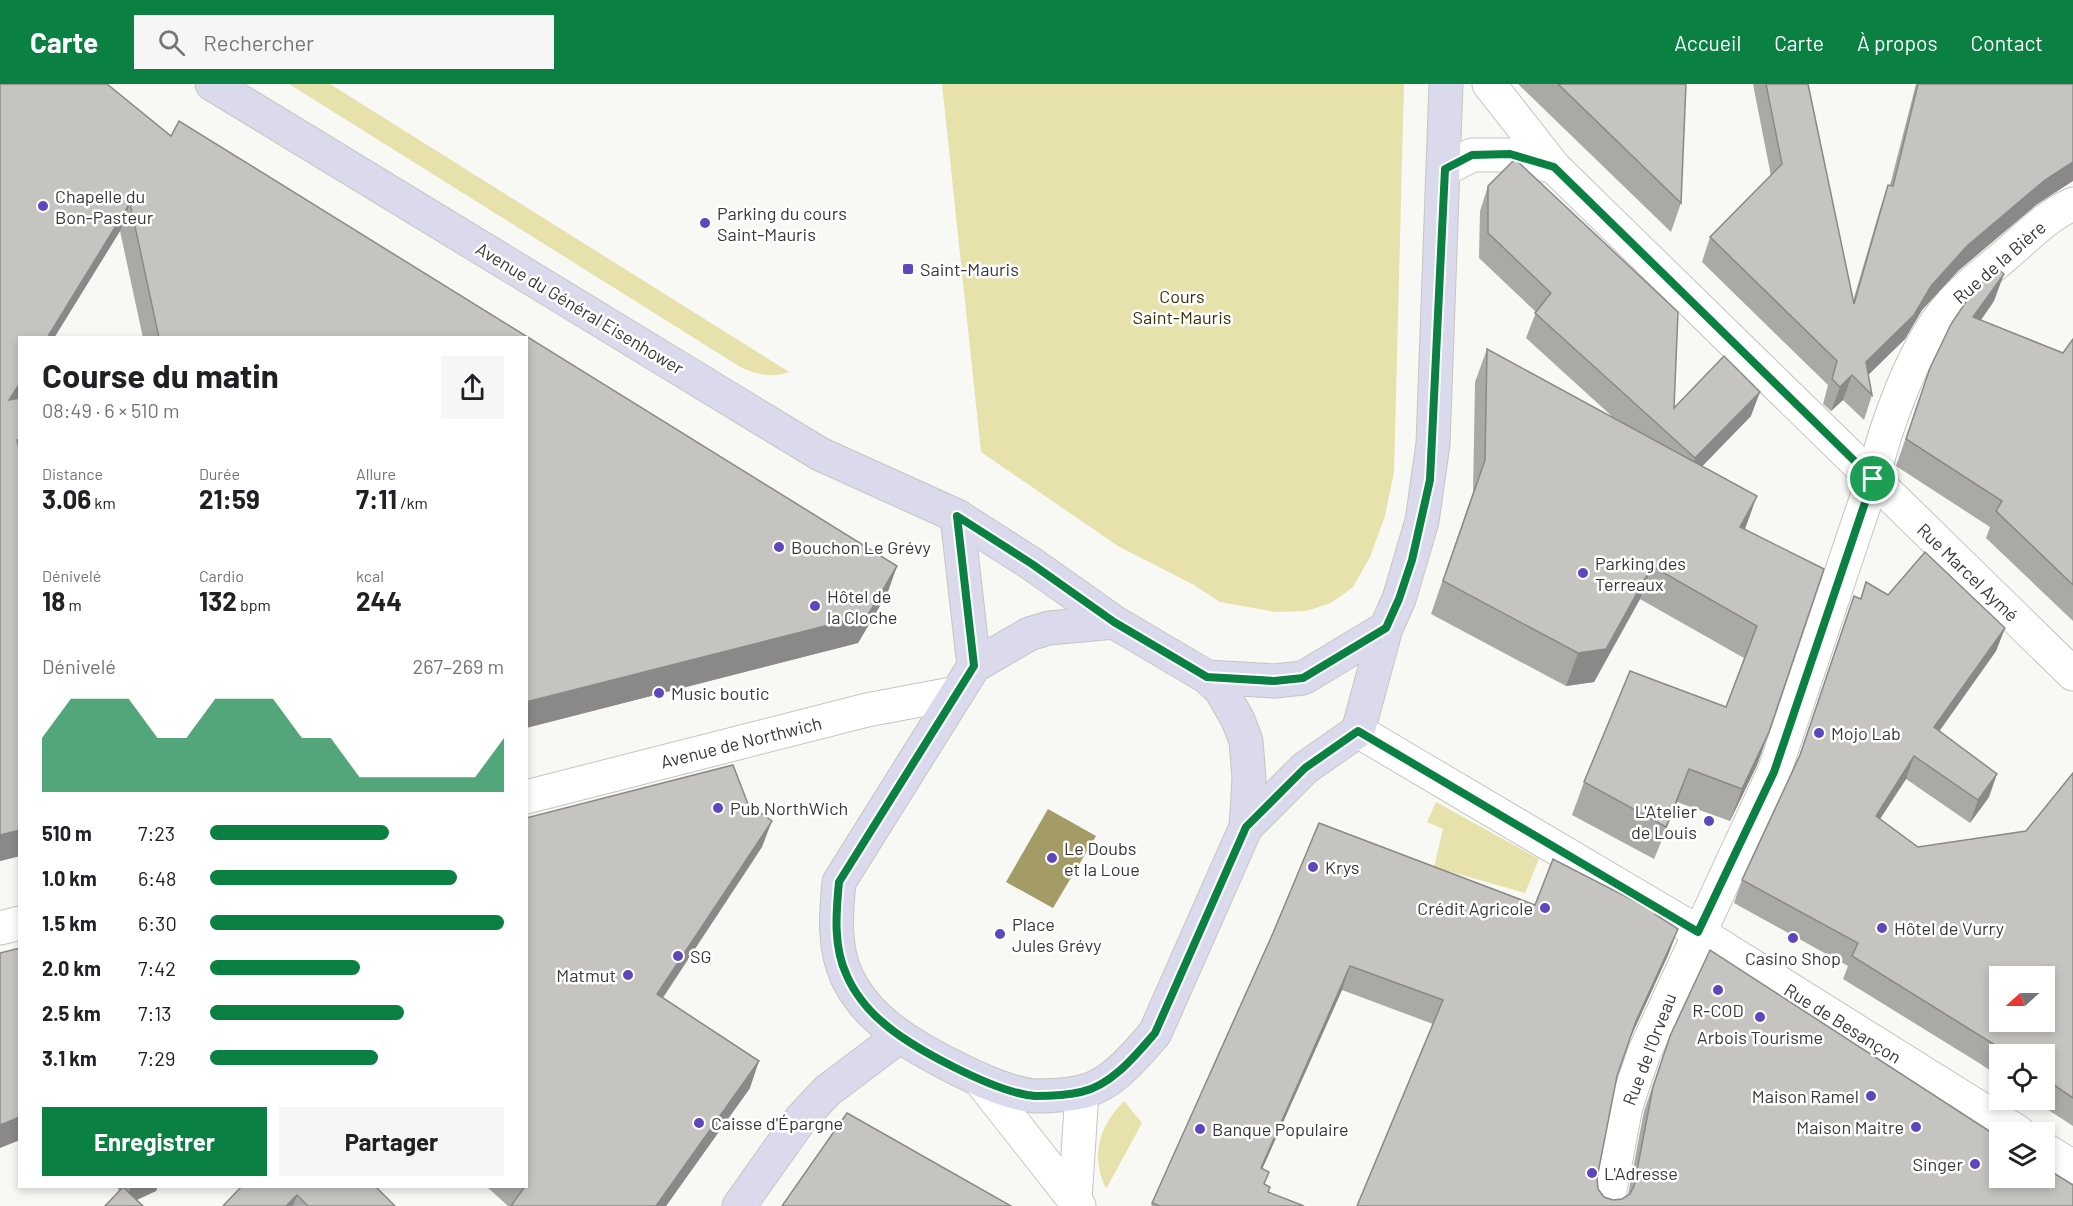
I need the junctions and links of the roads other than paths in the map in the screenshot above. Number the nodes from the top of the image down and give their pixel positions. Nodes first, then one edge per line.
1 (212, 84) edge
2 (1446, 84) edge
3 (1489, 84) edge
4 (1554, 167) junction
5 (1445, 169) junction
6 (2073, 204) edge
7 (1873, 479) junction
8 (957, 516) junction
9 (1114, 622) junction
10 (1386, 628) junction
11 (974, 666) junction
12 (2073, 674) edge
13 (1207, 677) junction
14 (957, 693) junction
15 (1358, 731) junction
16 (528, 796) edge
17 (1246, 827) junction
18 (18, 924) edge
19 (0, 928) edge
20 (1698, 932) junction
21 (900, 1036) junction
22 (979, 1079) junction
23 (1082, 1092) junction
24 (2002, 1122) edge
25 (2055, 1156) edge
26 (2073, 1167) edge
27 (1077, 1203) edge
28 (739, 1206) edge
29 (1607, 1206) edge

1 - 8 main road, Avenue du Général Eisenhower
2 - 5 main road
3 - 4 street, Rue Marcel Aymé
4 - 5 street, Rue Marcel Aymé
4 - 7 street, Rue Marcel Aymé
5 - 10 main road
6 - 7 street, Rue de la Bière
7 - 12 street, Rue Marcel Aymé
7 - 20 street, Rue de la Bière
8 - 9 main road, Avenue du Général Eisenhower
8 - 11 main road
9 - 11 main road
9 - 13 main road
10 - 13 main road
10 - 15 main road
11 - 14 main road
13 - 17 main road
14 - 16 street, Avenue de Northwich
14 - 21 main road
15 - 17 main road
15 - 20 street, Rue de Besançon
17 - 23 main road
18 - 19 street
20 - 24 street, Rue de Besançon
20 - 29 street, Rue de l'Orveau
21 - 22 main road
21 - 28 main road
22 - 23 main road
22 - 27 street
23 - 27 street
25 - 26 street

